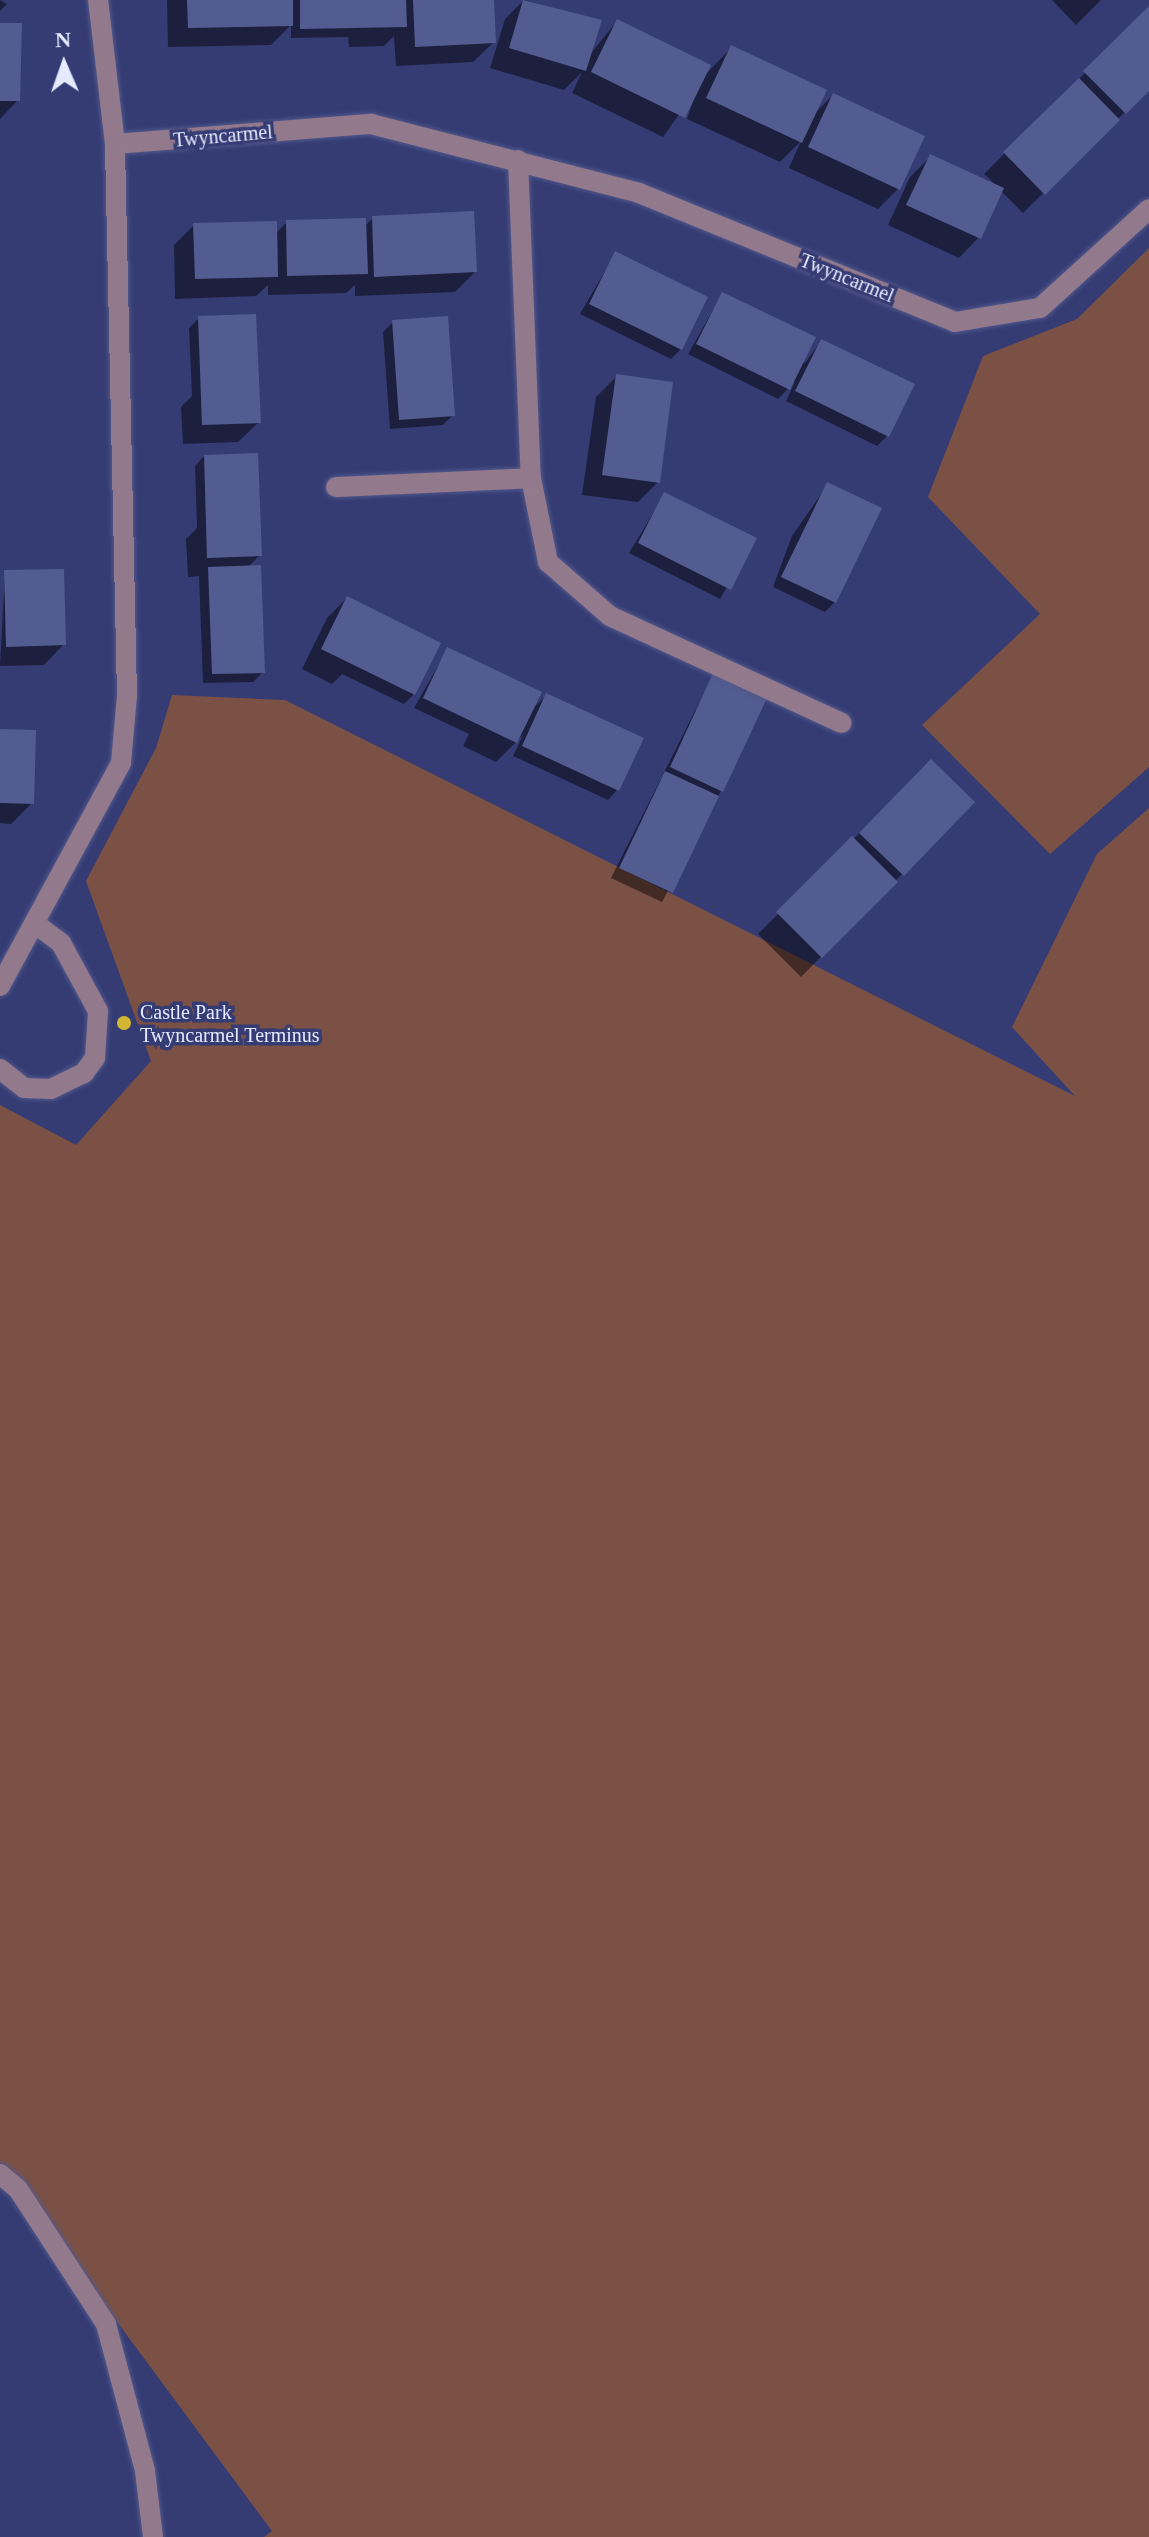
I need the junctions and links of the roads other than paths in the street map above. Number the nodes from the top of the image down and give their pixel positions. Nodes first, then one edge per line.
1 (98, 0) edge
2 (115, 144) junction
3 (518, 160) junction
4 (1149, 209) edge
5 (531, 478) junction
6 (336, 487) dead end
7 (842, 723) dead end
8 (37, 925) junction
9 (0, 986) edge
10 (0, 1069) edge
11 (0, 2174) edge
12 (153, 2537) edge

1 - 2 street
2 - 3 street, Twyncarmel
2 - 8 street
3 - 4 street, Twyncarmel
3 - 5 street
5 - 6 street
5 - 7 street
8 - 9 street
8 - 10 street
11 - 12 street

